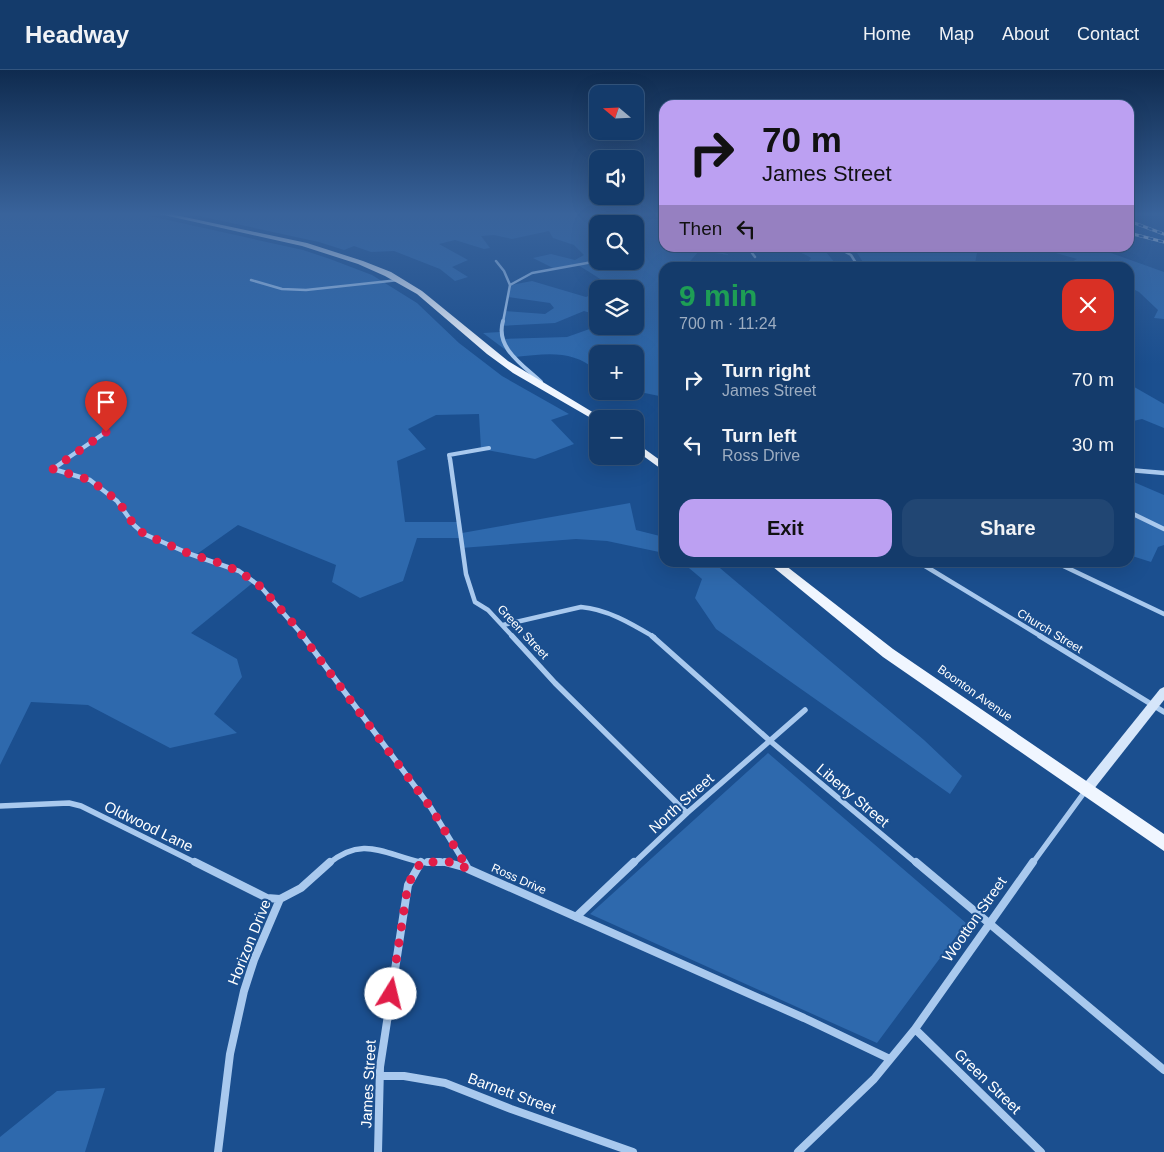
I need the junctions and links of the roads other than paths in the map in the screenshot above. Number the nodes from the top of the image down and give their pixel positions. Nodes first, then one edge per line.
1 (364, 263) edge
2 (498, 263) edge
3 (584, 263) edge
4 (252, 280) dead end
5 (402, 280) junction
6 (510, 285) junction
7 (549, 389) junction
8 (589, 413) edge
9 (106, 432) dead end
10 (489, 448) dead end
11 (644, 452) edge
12 (659, 464) edge
13 (1134, 470) edge
14 (1164, 473) edge
15 (1134, 514) edge
16 (1164, 529) edge
17 (779, 567) edge
18 (927, 567) edge
19 (1066, 567) edge
20 (1164, 614) edge
21 (503, 625) junction
22 (1164, 692) edge
23 (1153, 706) junction
24 (805, 710) dead end
25 (1164, 712) edge
26 (769, 740) junction
27 (1086, 790) junction
28 (0, 806) edge
29 (687, 813) junction
30 (1164, 843) edge
31 (421, 862) junction
32 (468, 869) junction
33 (280, 899) junction
34 (576, 917) junction
35 (988, 924) junction
36 (915, 1029) junction
37 (890, 1059) junction
38 (1164, 1070) edge
39 (380, 1076) junction
40 (218, 1152) edge
41 (378, 1152) edge
42 (633, 1152) edge
43 (798, 1152) edge
44 (1041, 1152) edge

1 - 5 main road
2 - 6 street
3 - 6 street
4 - 5 street
5 - 7 main road
6 - 7 street
7 - 8 main road
9 - 32 street
10 - 21 street, Green Street
11 - 12 main road
13 - 14 street
15 - 16 street
17 - 27 main road, Boonton Avenue
18 - 23 street, Church Street
19 - 20 street
21 - 26 street, Liberty Street
21 - 29 street, Green Street
22 - 23 street, Wootton Street
23 - 25 street, Church Street
23 - 27 street, Wootton Street
24 - 26 street, North Street
26 - 29 street, North Street
26 - 35 street, Liberty Street
27 - 30 main road, Boonton Avenue
27 - 35 street, Wootton Street
28 - 33 street, Oldwood Lane
29 - 34 street, North Street
31 - 32 street
31 - 33 street, Horizon Drive
31 - 39 street, James Street
32 - 34 street, Ross Drive
33 - 40 street, Horizon Drive
34 - 37 street, Ross Drive
35 - 36 street, Wootton Street
35 - 38 street, Liberty Street
36 - 37 street, Wootton Street
36 - 44 street, Green Street
37 - 43 street, Wootton Street
39 - 41 street, James Street
39 - 42 street, Barnett Street

